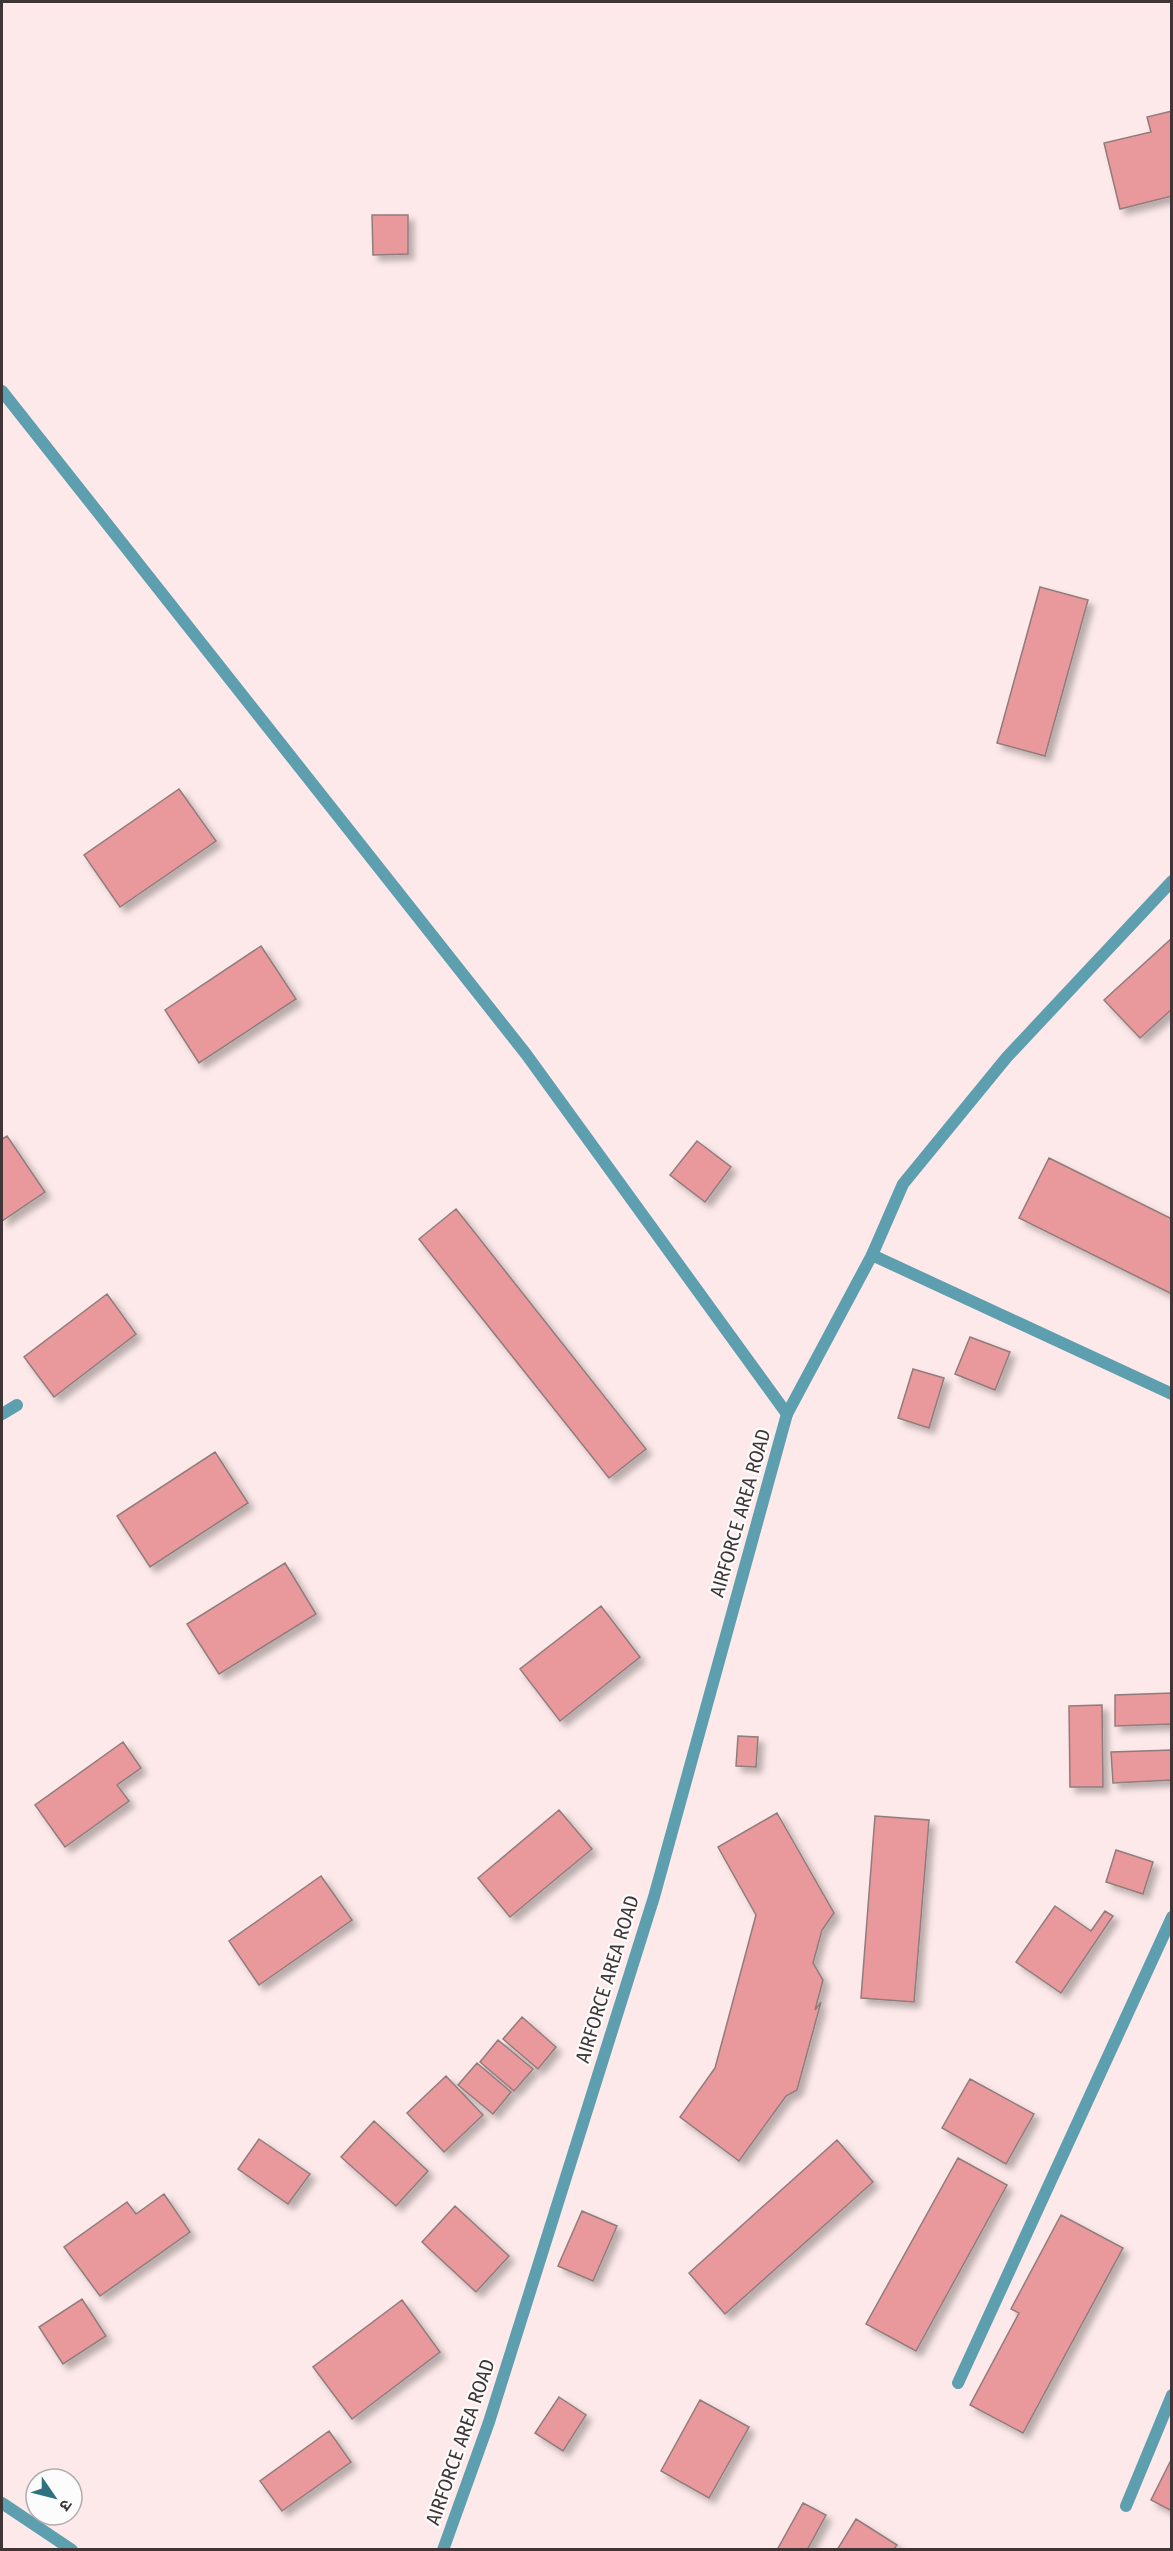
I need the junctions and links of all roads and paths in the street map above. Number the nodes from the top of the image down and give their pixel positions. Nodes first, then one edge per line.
1 (2, 391) edge
2 (1172, 881) edge
3 (872, 1255) junction
4 (1172, 1394) edge
5 (17, 1405) dead end
6 (2, 1414) edge
7 (787, 1414) junction
8 (1172, 1917) edge
9 (958, 2383) dead end
10 (1172, 2395) edge
11 (2, 2503) edge
12 (1126, 2506) dead end
13 (72, 2550) edge
14 (443, 2550) edge

1 - 7 street
2 - 3 street, AIRFORCE AREA ROAD
3 - 4 street
3 - 7 street, AIRFORCE AREA ROAD
5 - 6 street
7 - 14 street, AIRFORCE AREA ROAD
8 - 9 street
10 - 12 street
11 - 13 street

